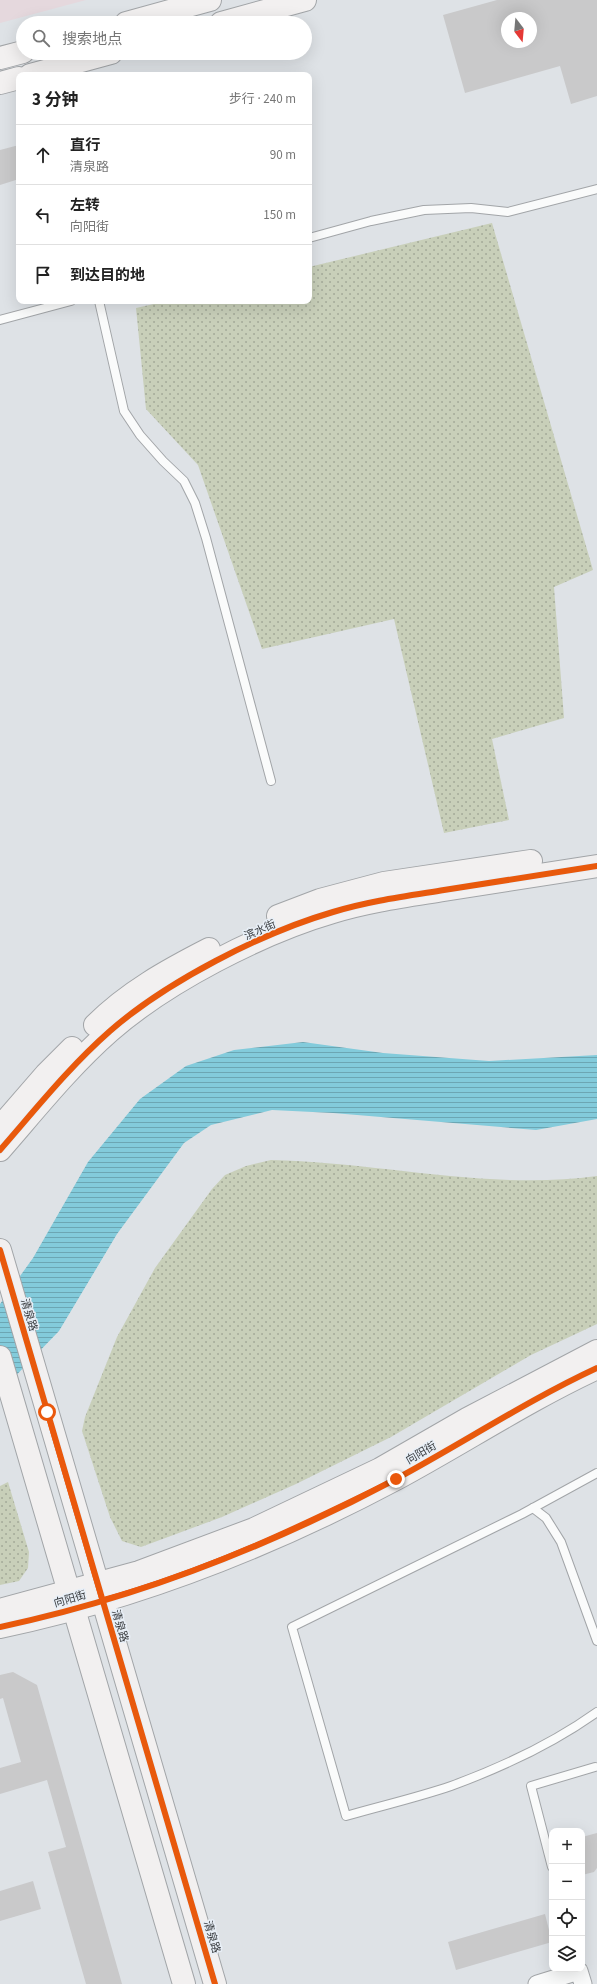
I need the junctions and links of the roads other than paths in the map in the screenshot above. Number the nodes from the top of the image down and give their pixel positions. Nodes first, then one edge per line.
1 (210, 0) edge
2 (305, 0) edge
3 (152, 16) edge
4 (247, 16) edge
5 (16, 54) edge
6 (0, 58) edge
7 (85, 60) edge
8 (41, 72) edge
9 (16, 79) edge
10 (0, 83) edge
11 (597, 188) edge
12 (312, 237) edge
13 (59, 304) edge
14 (99, 304) edge
15 (0, 320) edge
16 (271, 782) dead end
17 (597, 851) edge
18 (597, 866) edge
19 (0, 1127) edge
20 (0, 1150) edge
21 (0, 1251) edge
22 (597, 1351) edge
23 (0, 1357) edge
24 (597, 1368) edge
25 (597, 1473) edge
26 (533, 1508) junction
27 (100, 1592) junction
28 (71, 1600) junction
29 (0, 1610) edge
30 (0, 1627) edge
31 (597, 1641) edge
32 (597, 1712) edge
33 (595, 1767) dead end
34 (551, 1864) edge
35 (580, 1975) edge
36 (184, 1984) edge
37 (215, 1984) edge
38 (537, 1984) edge

1 - 3 street
2 - 4 street
5 - 6 street
7 - 8 street
9 - 10 street
11 - 12 lane
13 - 15 lane
14 - 16 lane
17 - 19 street, 滨水街
18 - 20 street, 滨水街
21 - 27 street, 清泉路
22 - 27 street, 向阳街
23 - 28 street
24 - 27 street, 向阳街
25 - 26 lane
26 - 31 lane
26 - 32 lane
27 - 28 street, 向阳街
27 - 37 street, 清泉路
28 - 29 street, 向阳街
28 - 30 street, 向阳街
28 - 36 street
33 - 34 lane
35 - 38 street

